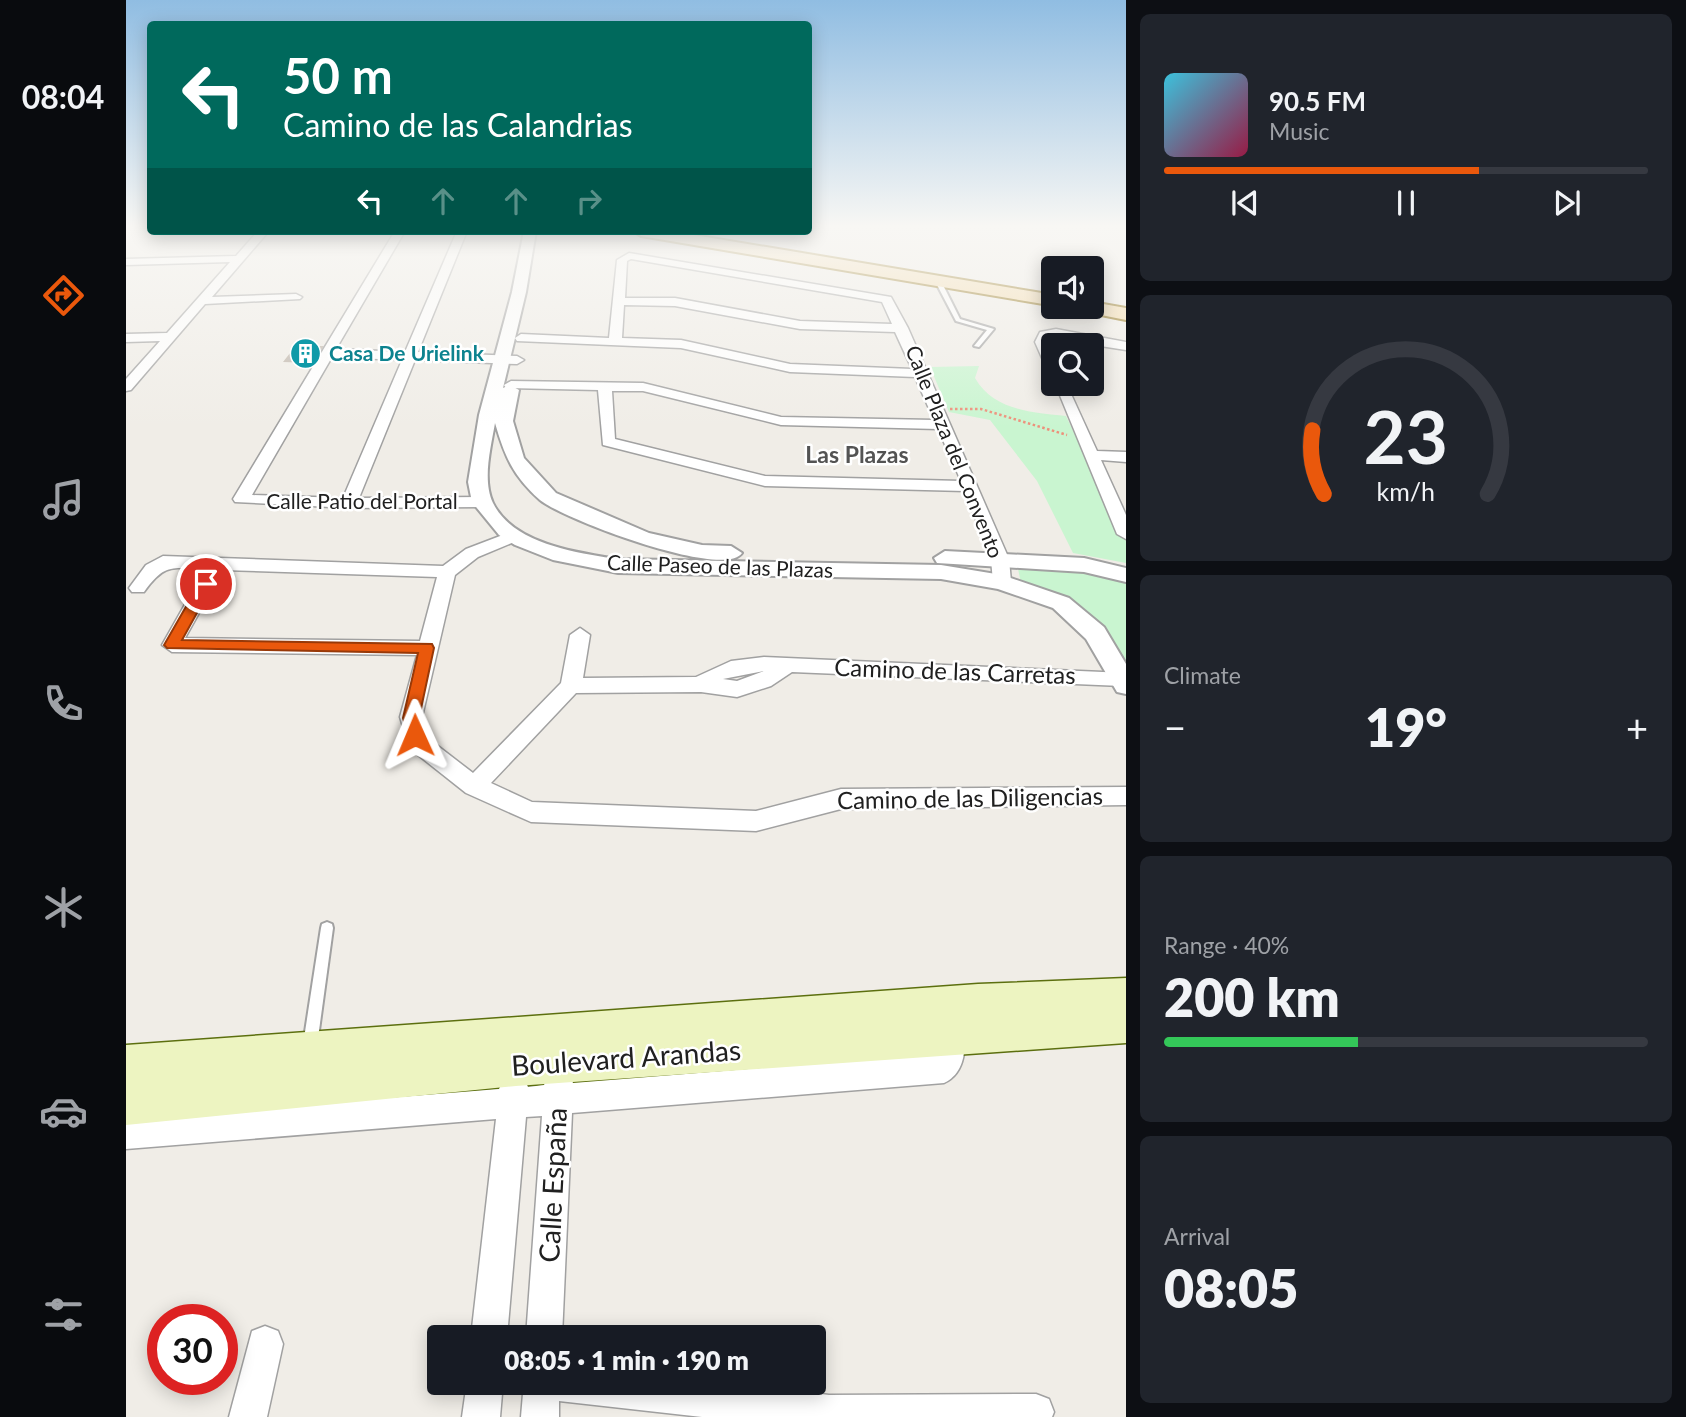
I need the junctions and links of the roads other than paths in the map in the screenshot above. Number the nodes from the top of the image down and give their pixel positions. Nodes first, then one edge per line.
1 (210, 294) edge
2 (363, 294) edge
3 (434, 294) edge
4 (525, 294) edge
5 (531, 294) edge
6 (620, 294) edge
7 (859, 294) edge
8 (945, 294) edge
9 (1014, 294) edge
10 (296, 298) dead end
11 (1041, 299) edge
12 (204, 301) junction
13 (620, 301) junction
14 (1104, 301) edge
15 (1126, 305) edge
16 (1104, 310) edge
17 (1126, 314) edge
18 (902, 328) junction
19 (126, 338) edge
20 (171, 338) junction
21 (521, 338) junction
22 (615, 341) junction
23 (1104, 342) edge
24 (977, 346) dead end
25 (1126, 346) edge
26 (327, 354) junction
27 (407, 357) junction
28 (510, 360) junction
29 (921, 373) junction
30 (511, 385) junction
31 (126, 387) edge
32 (605, 388) junction
33 (1065, 396) edge
34 (941, 418) junction
35 (1092, 456) junction
36 (1126, 457) edge
37 (515, 460) junction
38 (479, 465) junction
39 (971, 486) junction
40 (482, 502) junction
41 (349, 503) junction
42 (1126, 534) edge
43 (513, 536) junction
44 (642, 538) junction
45 (1010, 559) junction
46 (1055, 563) junction
47 (217, 564) junction
48 (629, 567) junction
49 (447, 572) junction
50 (1126, 575) edge
51 (1002, 582) junction
52 (1025, 588) junction
53 (138, 589) dead end
54 (1061, 603) junction
55 (580, 635) dead end
56 (427, 648) junction
57 (1124, 682) edge
58 (571, 686) junction
59 (474, 786) junction
60 (1126, 796) edge
61 (327, 928) dead end
62 (1126, 997) edge
63 (1126, 1023) edge
64 (560, 1065) junction
65 (126, 1066) edge
66 (515, 1068) junction
67 (308, 1069) junction
68 (126, 1104) edge
69 (126, 1134) edge
70 (490, 1325) edge
71 (545, 1325) edge
72 (265, 1344) dead end
73 (484, 1395) edge
74 (541, 1395) edge
75 (663, 1395) edge
76 (1036, 1412) dead end
77 (829, 1415) edge
78 (248, 1417) edge
79 (481, 1417) edge
80 (540, 1417) edge

1 - 12 street
2 - 26 street
3 - 27 street
4 - 28 street, Calle Paseo de las Plazas
5 - 21 street, Calle Paseo de las Plazas
6 - 13 street, Calle Plaza del Convento
7 - 18 street, Calle Plaza del Convento
8 - 24 lane
9 - 11 main road
10 - 12 street
12 - 20 street
13 - 18 street
13 - 22 street, Calle Plaza del Convento
14 - 15 main road
16 - 17 main road
18 - 29 street, Calle Plaza del Convento
19 - 20 street
20 - 31 street
21 - 22 street
21 - 28 street, Calle Paseo de las Plazas
22 - 29 street
23 - 25 street
26 - 27 street
26 - 41 street, Calle Patio del Portal
27 - 28 street
27 - 41 street
28 - 30 street, Calle Paseo de las Plazas
28 - 38 street, Calle Paseo de las Plazas
29 - 34 street, Calle Plaza del Convento
30 - 32 street
30 - 37 street, Calle Paseo de las Plazas
32 - 34 street
32 - 39 street
33 - 35 street
34 - 39 street, Calle Plaza del Convento
35 - 36 street
35 - 42 street
37 - 38 street
37 - 44 street, Calle Paseo de las Plazas
38 - 40 street, Calle Paseo de las Plazas
39 - 45 street, Calle Plaza del Convento
40 - 41 street, Calle Patio del Portal
40 - 43 street, Calle Paseo de las Plazas
43 - 48 street, Calle Paseo de las Plazas
43 - 49 street
44 - 45 street, Calle Paseo de las Plazas
44 - 48 street
45 - 46 street, Calle Paseo de las Plazas
45 - 51 street, Calle Plaza del Convento
45 - 52 street
46 - 50 street, Calle Paseo de las Plazas
46 - 54 street
47 - 49 street
47 - 53 street
47 - 56 street
48 - 51 street, Calle Paseo de las Plazas
49 - 56 street, Camino de las Diligencias
51 - 52 street, Calle Paseo de las Plazas
52 - 54 street, Calle Paseo de las Plazas
54 - 57 street, Calle Paseo de las Plazas
55 - 58 street
56 - 59 street, Camino de las Diligencias
57 - 58 street, Camino de las Carretas
58 - 59 street
59 - 60 street, Camino de las Diligencias
61 - 67 lane
62 - 64 main road, Boulevard Arandas
63 - 64 main road, Boulevard Arandas
64 - 66 main road, Boulevard Arandas
64 - 71 street, Calle España
65 - 67 main road, Boulevard Arandas
66 - 67 main road, Boulevard Arandas
66 - 69 street
66 - 70 street, Calle España
67 - 68 main road, Boulevard Arandas
72 - 78 street
73 - 79 street
74 - 80 street
75 - 77 street
76 - 77 street

